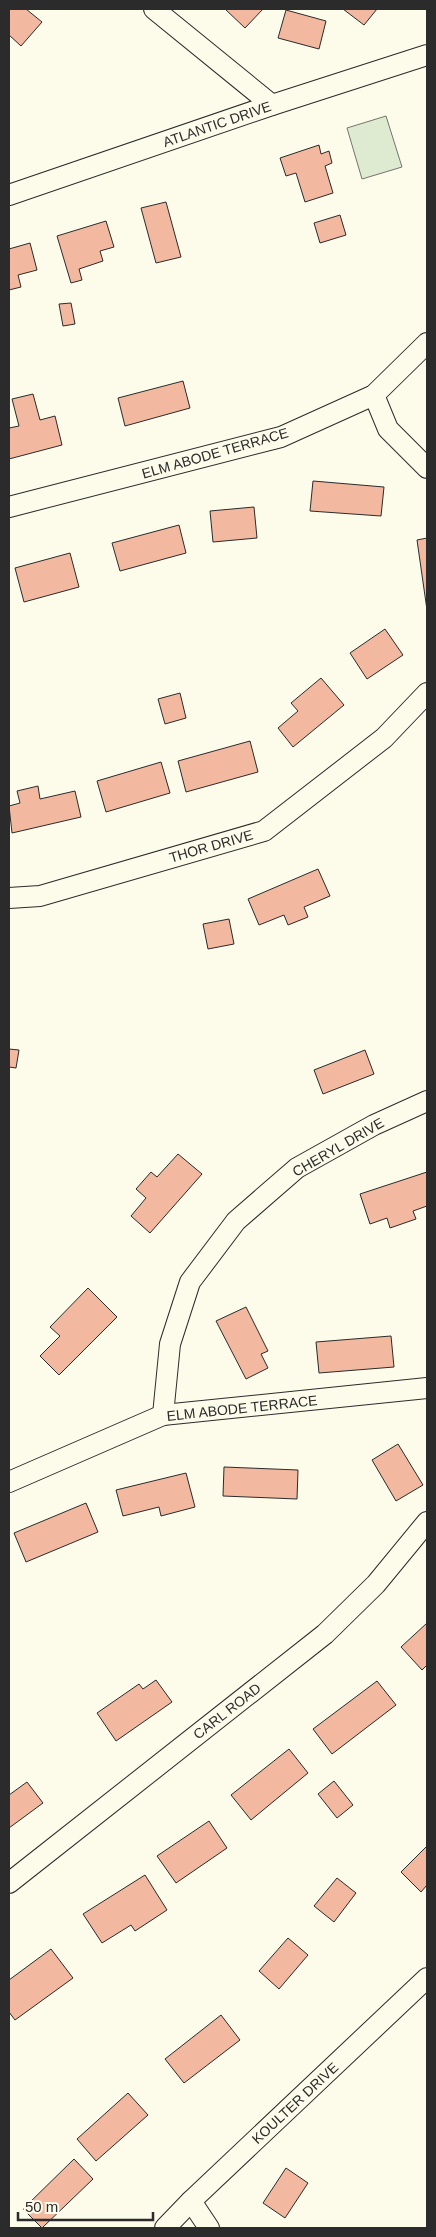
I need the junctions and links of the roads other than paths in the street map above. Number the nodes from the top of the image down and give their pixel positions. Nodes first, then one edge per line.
1 (154, 9) edge
2 (427, 55) edge
3 (272, 105) junction
4 (9, 195) edge
5 (427, 344) edge
6 (374, 395) junction
7 (427, 468) edge
8 (9, 507) edge
9 (427, 693) edge
10 (9, 898) edge
11 (427, 1101) edge
12 (427, 1388) edge
13 (163, 1416) junction
14 (9, 1482) edge
15 (427, 1522) edge
16 (9, 1883) edge
17 (427, 1978) edge
18 (191, 2201) junction
19 (165, 2228) edge
20 (209, 2228) edge

1 - 3 street
2 - 3 street, ATLANTIC DRIVE
3 - 4 street, ATLANTIC DRIVE
5 - 6 street, ELM ABODE TERRACE
6 - 7 street
6 - 8 street, ELM ABODE TERRACE
9 - 10 street, THOR DRIVE
11 - 13 street, CHERYL DRIVE
12 - 13 street, ELM ABODE TERRACE
13 - 14 street, ELM ABODE TERRACE
15 - 16 street, CARL ROAD
17 - 18 street, KOULTER DRIVE
18 - 19 street, KOULTER DRIVE
18 - 20 street

